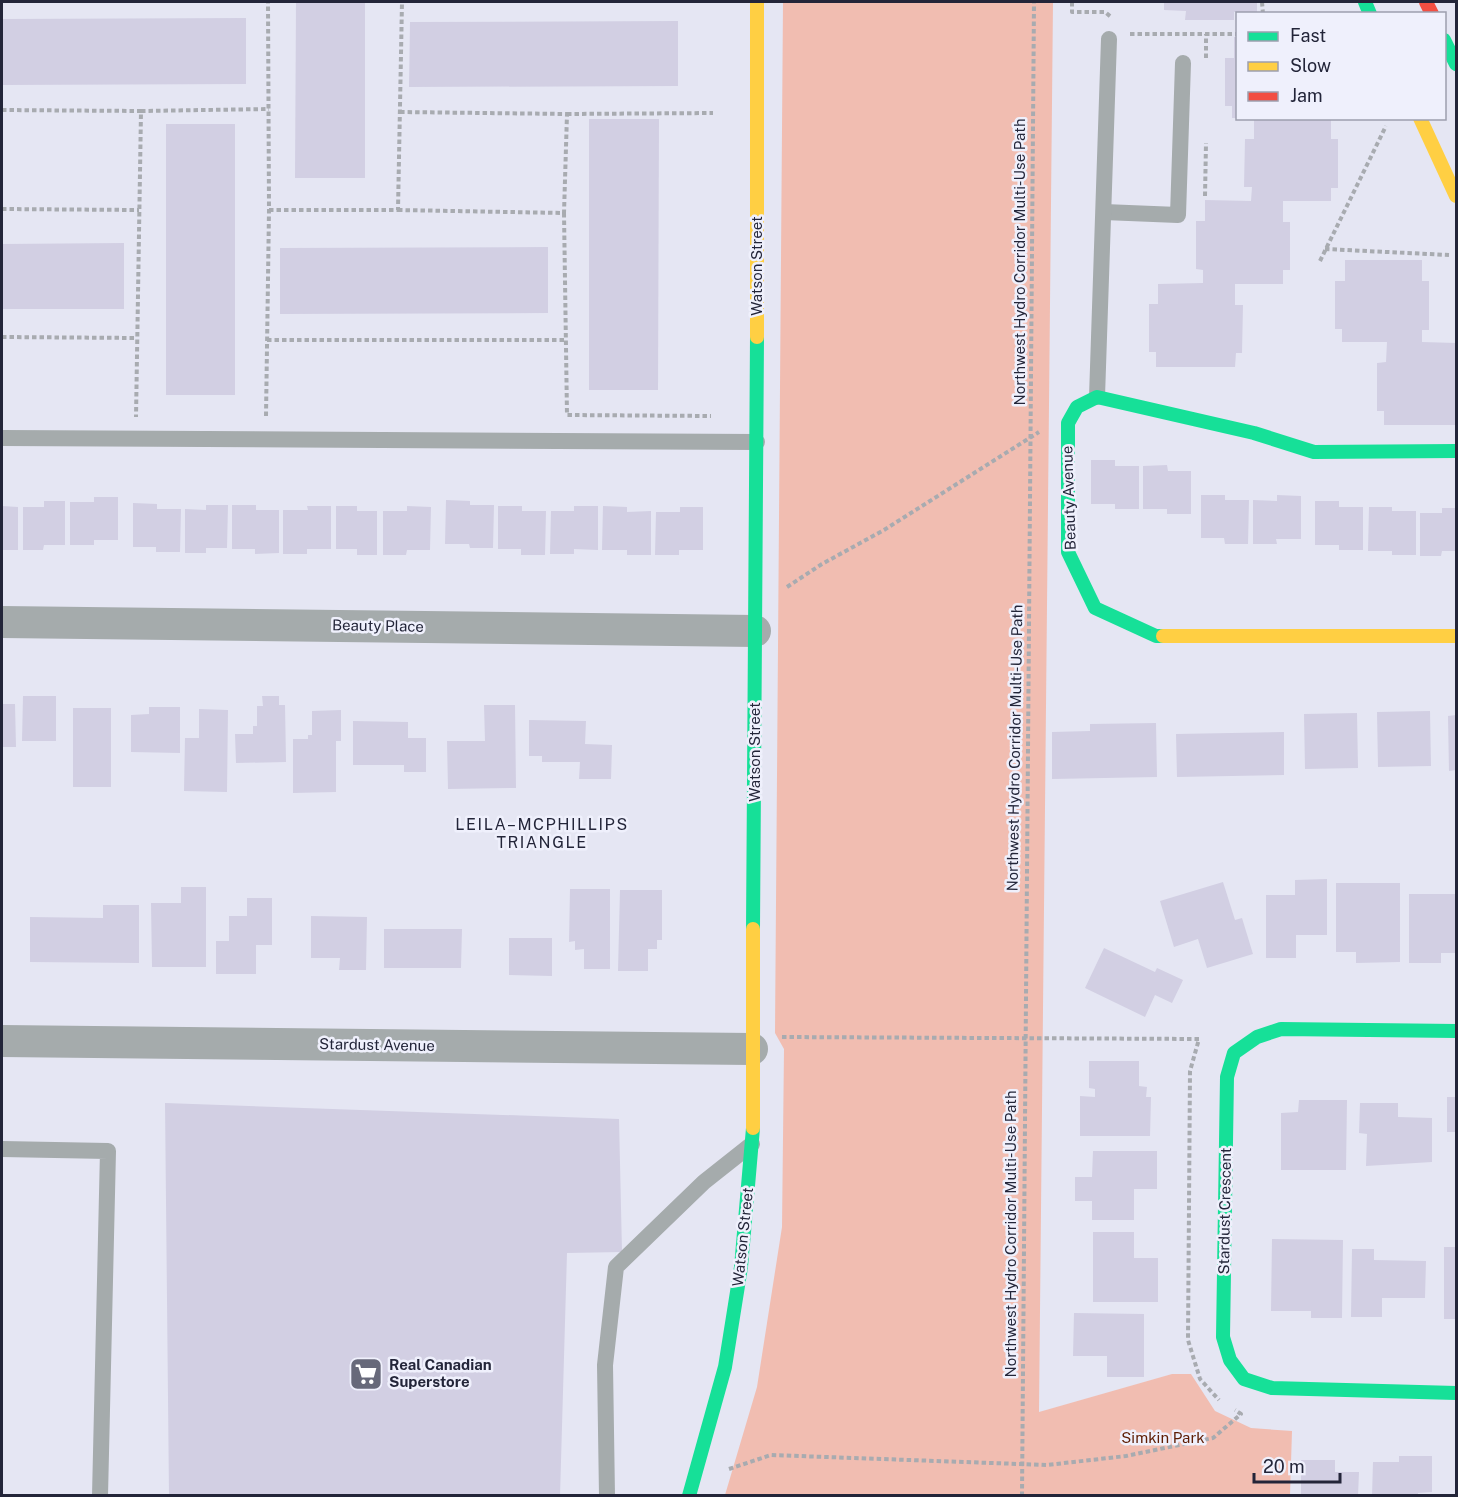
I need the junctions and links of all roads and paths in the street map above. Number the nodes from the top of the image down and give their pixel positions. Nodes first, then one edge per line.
1 (268, 2) edge
2 (402, 2) edge
3 (757, 2) edge
4 (1034, 2) edge
5 (1072, 2) edge
6 (1114, 20) dead end
7 (1122, 27) dead end
8 (1236, 34) edge
9 (1109, 39) dead end
10 (1446, 44) edge
11 (1183, 63) dead end
12 (1456, 64) edge
13 (269, 109) junction
14 (2, 110) edge
15 (141, 111) junction
16 (400, 112) junction
17 (713, 113) dead end
18 (567, 114) junction
19 (1421, 120) edge
20 (1386, 126) dead end
21 (1456, 196) edge
22 (2, 209) edge
23 (139, 210) junction
24 (269, 210) junction
25 (398, 210) junction
26 (1104, 212) junction
27 (564, 213) junction
28 (1325, 249) junction
29 (1449, 255) dead end
30 (1320, 261) dead end
31 (2, 337) edge
32 (138, 338) junction
33 (267, 340) junction
34 (566, 340) junction
35 (1097, 397) junction
36 (256, 416) dead end
37 (711, 416) dead end
38 (1068, 423) junction
39 (1030, 436) junction
40 (2, 438) edge
41 (136, 439) junction
42 (757, 442) junction
43 (1456, 451) edge
44 (755, 619) junction
45 (2, 622) edge
46 (1456, 636) edge
47 (1456, 1031) edge
48 (1025, 1039) junction
49 (1199, 1039) dead end
50 (2, 1041) edge
51 (752, 1043) junction
52 (753, 1144) junction
53 (2, 1149) edge
54 (1456, 1392) edge
55 (1241, 1414) dead end
56 (1022, 1463) junction
57 (690, 1492) edge
58 (100, 1496) edge
59 (607, 1496) edge
60 (1022, 1496) edge

1 - 13 path
2 - 16 path
3 - 42 street, Watson Street
4 - 39 path, Northwest Hydro Corridor Multi-Use Path
5 - 6 path
7 - 8 path
9 - 26 lane
10 - 12 street
11 - 26 lane
13 - 15 path
13 - 24 path
14 - 15 path
15 - 23 path
16 - 18 path
16 - 25 path
17 - 18 path
18 - 27 path
19 - 21 street
20 - 28 path
22 - 23 path
23 - 32 path
24 - 25 path
24 - 33 path
25 - 27 path
26 - 35 lane
27 - 34 path
28 - 29 path
28 - 30 path
31 - 32 path
32 - 41 path
33 - 34 path
33 - 36 path
34 - 37 path
35 - 38 street, Beauty Avenue
35 - 43 street
38 - 39 path
38 - 46 street, Beauty Avenue
39 - 44 path
39 - 48 path, Northwest Hydro Corridor Multi-Use Path
40 - 41 lane
41 - 42 lane
42 - 44 street, Watson Street
44 - 45 street, Beauty Place
44 - 51 street, Watson Street
47 - 54 street, Stardust Crescent
48 - 49 path
48 - 51 path
48 - 56 path, Northwest Hydro Corridor Multi-Use Path
50 - 51 street, Stardust Avenue
51 - 52 street, Watson Street
52 - 57 street, Watson Street
52 - 59 lane
53 - 58 lane
55 - 56 path
56 - 57 path
56 - 60 path, Northwest Hydro Corridor Multi-Use Path

